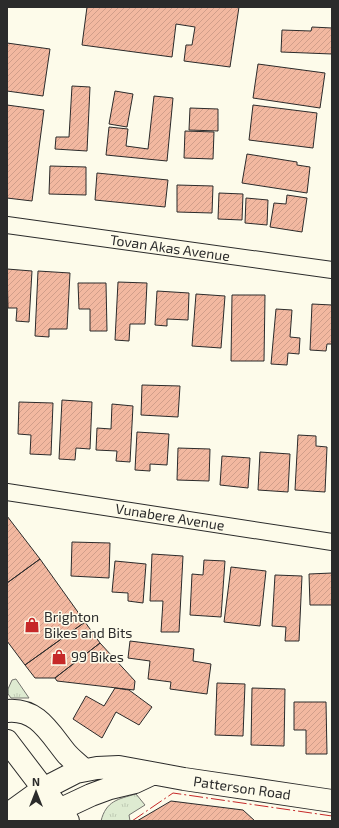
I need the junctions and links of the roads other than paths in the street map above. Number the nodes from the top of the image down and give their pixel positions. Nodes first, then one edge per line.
1 (7, 225) edge
2 (332, 270) edge
3 (7, 492) edge
4 (332, 542) edge
5 (7, 711) edge
6 (7, 741) edge
7 (84, 770) junction
8 (152, 774) junction
9 (43, 789) junction
10 (332, 801) edge
11 (17, 812) edge
12 (64, 816) edge

1 - 2 street, Tovan Akas Avenue
3 - 4 street, Vunabere Avenue
5 - 7 main road
6 - 9 main road
7 - 8 main road, Patterson Road
7 - 9 main road, Patterson Road
8 - 10 main road, Patterson Road
8 - 12 main road
9 - 11 main road, Patterson Road
9 - 12 main road
11 - 12 main road

